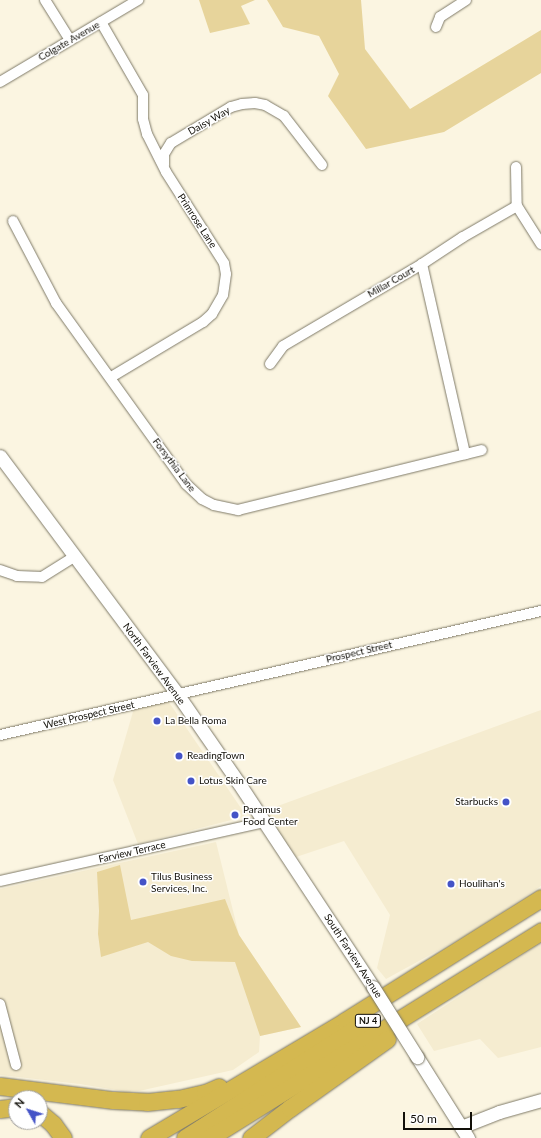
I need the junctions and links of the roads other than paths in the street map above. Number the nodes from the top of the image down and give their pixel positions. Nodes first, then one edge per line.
1 (45, 0) edge
2 (138, 0) edge
3 (466, 0) edge
4 (101, 22) junction
5 (436, 27) dead end
6 (70, 40) junction
7 (0, 82) edge
8 (322, 165) dead end
9 (516, 167) dead end
10 (165, 169) junction
11 (517, 206) junction
12 (13, 222) dead end
13 (541, 244) edge
14 (422, 264) junction
15 (270, 364) dead end
16 (111, 377) junction
17 (482, 450) dead end
18 (465, 454) junction
19 (0, 456) edge
20 (75, 556) junction
21 (0, 570) edge
22 (541, 611) edge
23 (178, 695) junction
24 (0, 735) edge
25 (263, 822) junction
26 (0, 881) edge
27 (314, 897) joint
28 (541, 898) edge
29 (541, 910) edge
30 (541, 931) edge
31 (0, 1004) edge
32 (16, 1065) dead end
33 (262, 1070) junction
34 (0, 1086) edge
35 (288, 1100) junction
36 (541, 1100) edge
37 (48, 1120) edge
38 (465, 1133) edge
39 (63, 1138) edge
40 (149, 1138) edge
41 (185, 1138) edge
42 (210, 1138) edge
43 (225, 1138) edge
44 (251, 1138) edge
45 (258, 1138) edge

1 - 6 street
2 - 4 street, Colgate Avenue
3 - 5 street
4 - 6 street, Colgate Avenue
4 - 10 street, Primrose Lane
6 - 7 street, Colgate Avenue
8 - 10 street, Daisy Way
9 - 11 street
10 - 16 street, Primrose Lane
11 - 13 street
11 - 14 street, Millar Court
12 - 16 street, Forsythia Lane
14 - 15 street, Millar Court
14 - 18 street
16 - 18 street, Forsythia Lane
17 - 18 street, Forsythia Lane
19 - 20 street, North Farview Avenue
20 - 21 street
20 - 23 street, North Farview Avenue
22 - 23 street, Prospect Street
23 - 24 street, West Prospect Street
23 - 25 street, North Farview Avenue
25 - 26 street, Farview Terrace
25 - 27 street, North Farview Avenue
27 - 38 street, South Farview Avenue, bridge
28 - 33 highway
29 - 41 highway, NJ 4
30 - 35 highway
31 - 32 street
33 - 34 highway
33 - 40 highway
35 - 42 highway
35 - 43 highway
35 - 44 highway
35 - 45 highway
36 - 38 street
37 - 39 highway

